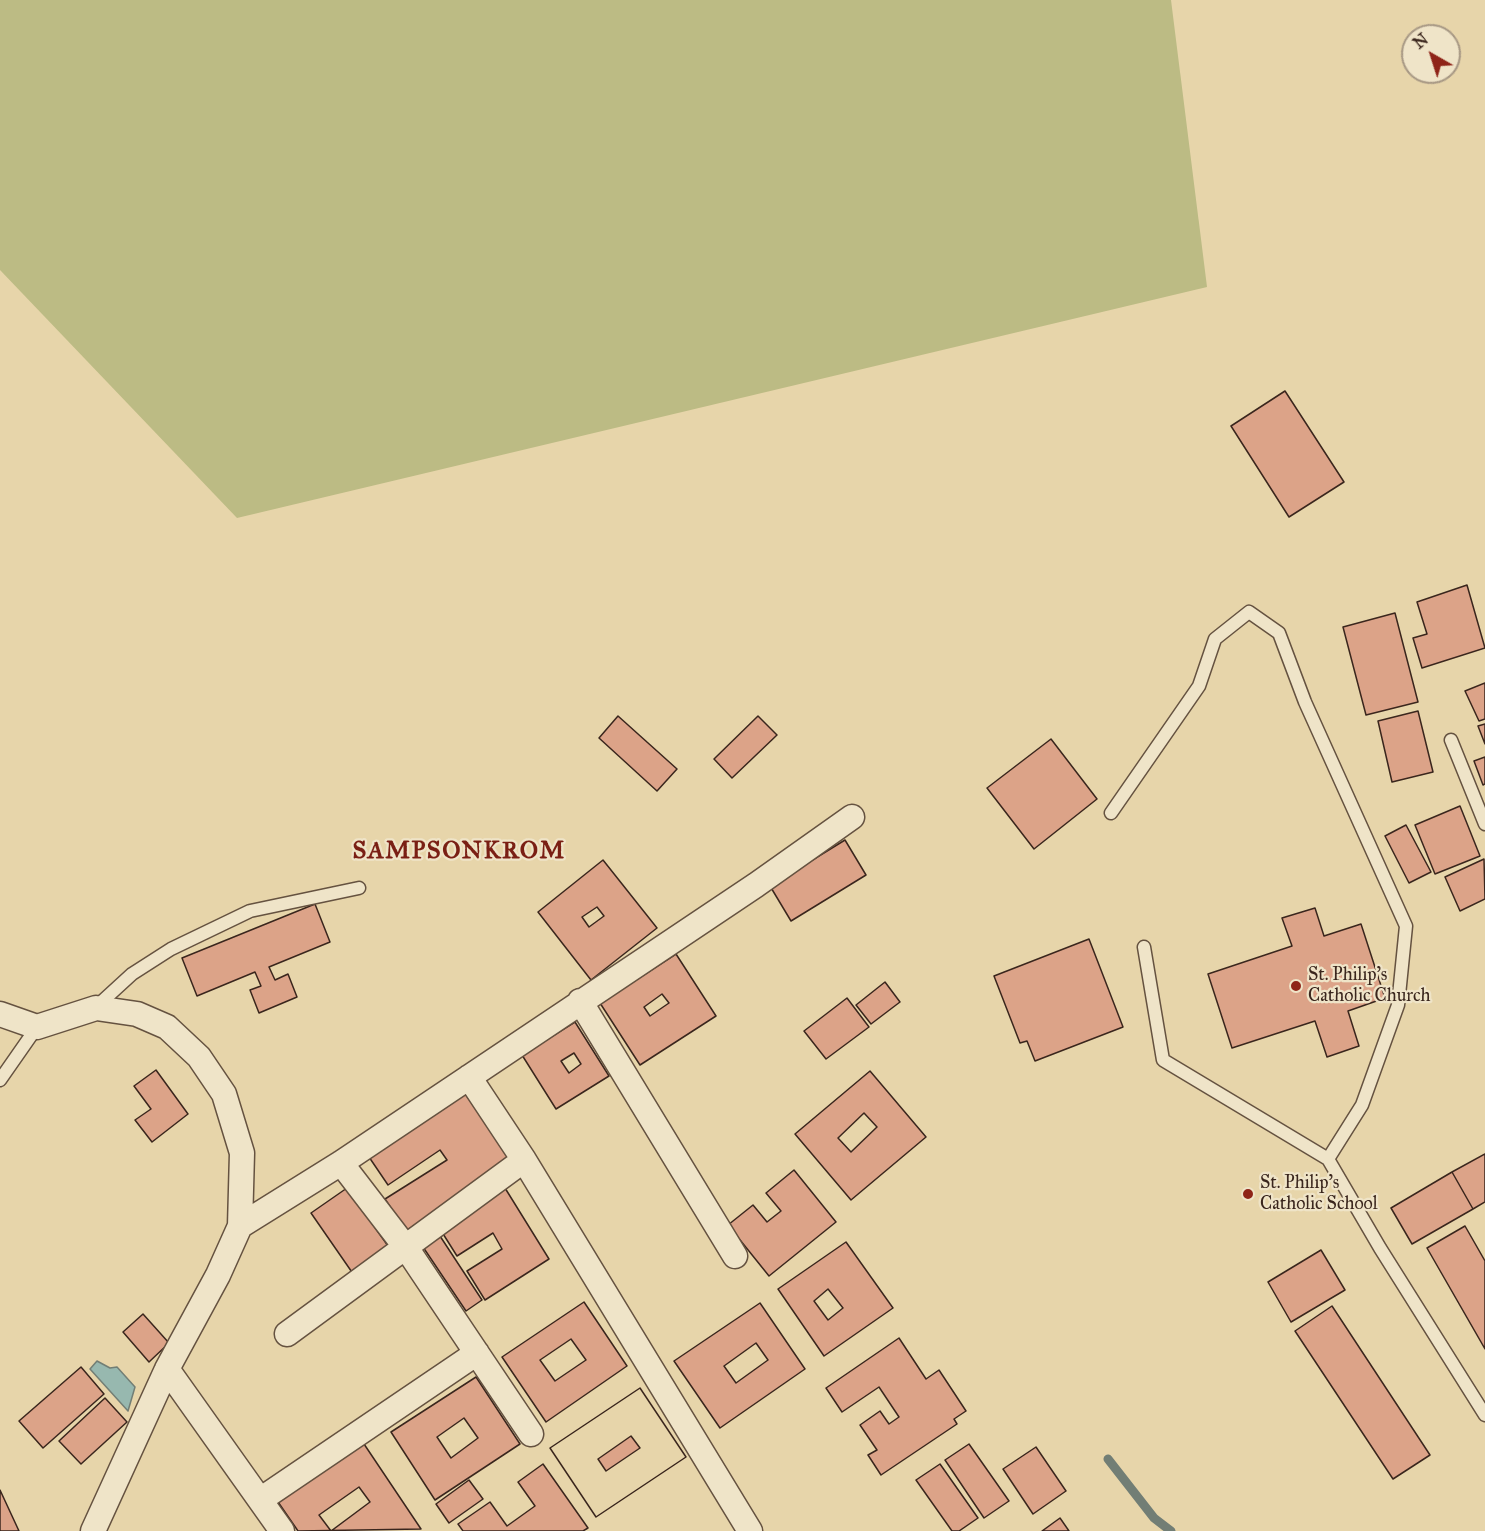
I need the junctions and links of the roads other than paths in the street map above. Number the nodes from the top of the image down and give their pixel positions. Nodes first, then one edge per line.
1 (1451, 740) dead end
2 (1112, 813) dead end
3 (852, 817) dead end
4 (1485, 824) edge
5 (359, 888) dead end
6 (1143, 947) dead end
7 (580, 1001) junction
8 (96, 1008) junction
9 (0, 1014) edge
10 (37, 1027) junction
11 (469, 1077) junction
12 (0, 1080) edge
13 (1328, 1159) junction
14 (524, 1161) junction
15 (341, 1163) junction
16 (240, 1226) junction
17 (407, 1249) junction
18 (735, 1256) dead end
19 (287, 1334) dead end
20 (477, 1353) junction
21 (167, 1369) junction
22 (1485, 1415) edge
23 (531, 1434) dead end
24 (260, 1500) junction
25 (93, 1531) edge
26 (282, 1531) edge
27 (750, 1531) edge

1 - 4 lane
2 - 13 lane
3 - 7 street
5 - 8 lane
6 - 13 lane
7 - 11 street
7 - 18 street
8 - 10 street
8 - 16 street
9 - 10 street
10 - 12 lane
11 - 14 street
11 - 15 street
13 - 22 lane
14 - 17 street
14 - 27 street
15 - 16 street
15 - 17 street
16 - 21 street
17 - 19 street
17 - 20 street
20 - 23 street
20 - 24 street
21 - 24 street
21 - 25 street
24 - 26 street

